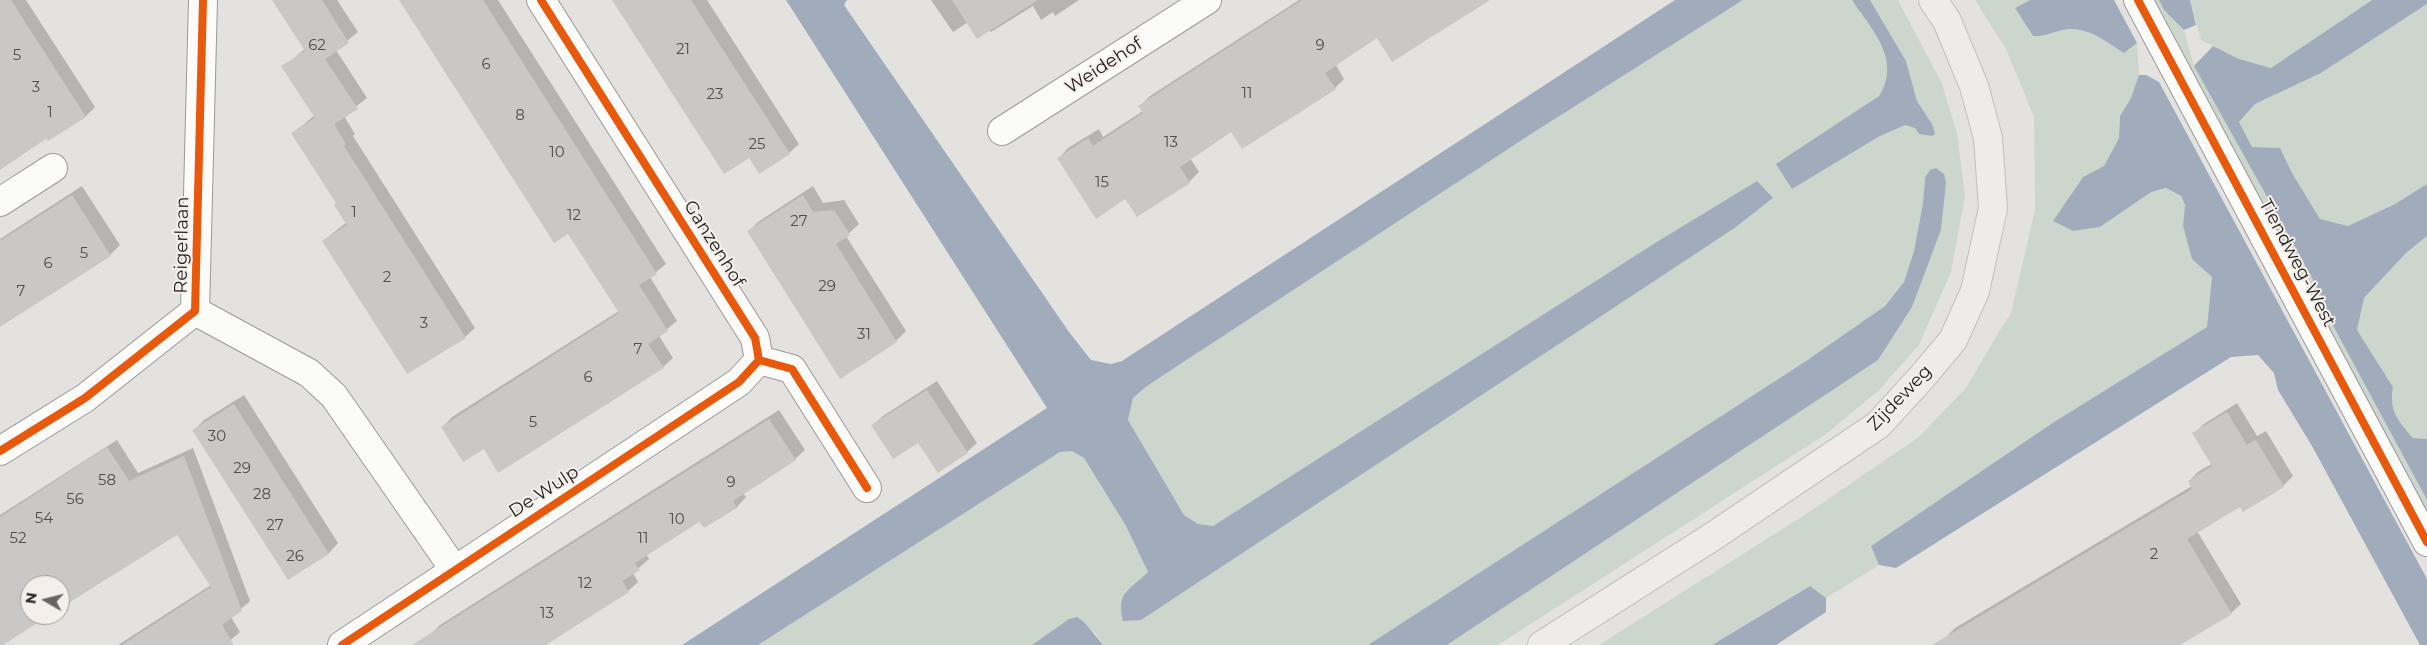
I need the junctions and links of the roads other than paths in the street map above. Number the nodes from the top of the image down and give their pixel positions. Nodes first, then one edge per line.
1 (203, 0) edge
2 (541, 0) edge
3 (1207, 0) edge
4 (1933, 0) edge
5 (2138, 0) edge
6 (1002, 131) dead end
7 (54, 168) dead end
8 (0, 202) edge
9 (195, 311) junction
10 (759, 360) junction
11 (0, 451) edge
12 (867, 488) dead end
13 (2427, 542) edge
14 (454, 569) junction
15 (342, 645) edge
16 (1542, 645) edge

1 - 9 street, Reigerlaan
2 - 10 street, Ganzenhof
3 - 6 street, Weidehof
4 - 16 main road, Zijdeweg
5 - 13 street, Tiendweg-West
7 - 8 street
9 - 11 street, Reigerlaan
9 - 14 street
10 - 12 street
10 - 14 street, De Wulp
14 - 15 street, De Wulp

